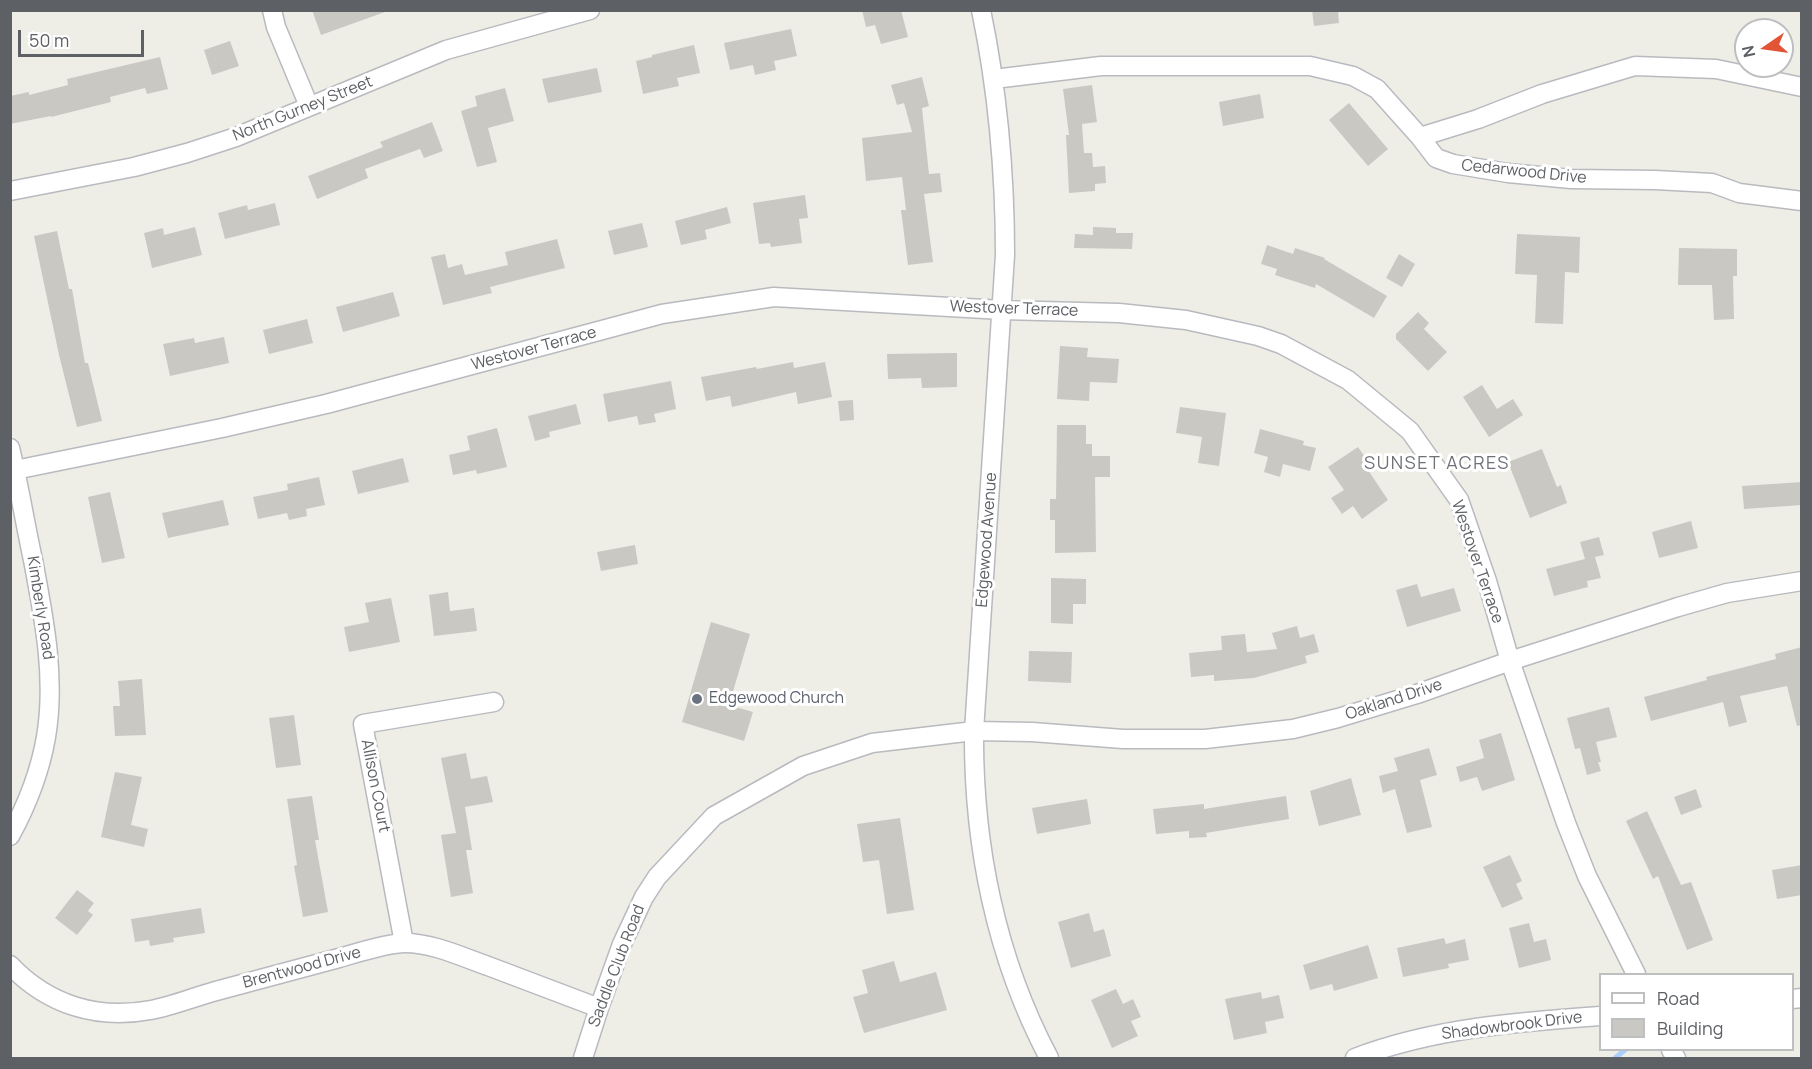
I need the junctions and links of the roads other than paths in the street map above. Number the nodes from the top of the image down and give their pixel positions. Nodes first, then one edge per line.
1 (272, 10) edge
2 (590, 10) edge
3 (981, 10) edge
4 (994, 79) junction
5 (1802, 87) edge
6 (309, 106) junction
7 (1420, 137) junction
8 (10, 191) edge
9 (1802, 201) edge
10 (1002, 310) junction
11 (10, 448) edge
12 (15, 470) junction
13 (1802, 580) edge
14 (1510, 661) junction
15 (494, 702) dead end
16 (974, 731) junction
17 (10, 836) edge
18 (404, 943) junction
19 (10, 965) edge
20 (1635, 973) edge
21 (599, 1008) junction
22 (1599, 1016) edge
23 (583, 1059) edge
24 (1048, 1059) edge
25 (1355, 1059) edge

1 - 6 street
2 - 6 street, North Gurney Street
3 - 4 street, Edgewood Avenue
4 - 7 street, Cedarwood Drive
4 - 10 street, Edgewood Avenue
5 - 7 street
6 - 8 street, North Gurney Street
7 - 9 street, Cedarwood Drive
10 - 12 street, Westover Terrace
10 - 14 street, Westover Terrace
10 - 16 street, Edgewood Avenue
11 - 12 street, Kimberly Road
12 - 17 street, Kimberly Road
13 - 14 street, Oakland Drive
14 - 16 street, Oakland Drive
14 - 20 street, Westover Terrace
15 - 18 street, Allison Court
16 - 21 street, Saddle Club Road
16 - 24 street, Edgewood Avenue
18 - 19 street, Brentwood Drive
18 - 21 street, Brentwood Drive
21 - 23 street, Saddle Club Road
22 - 25 street, Shadowbrook Drive

